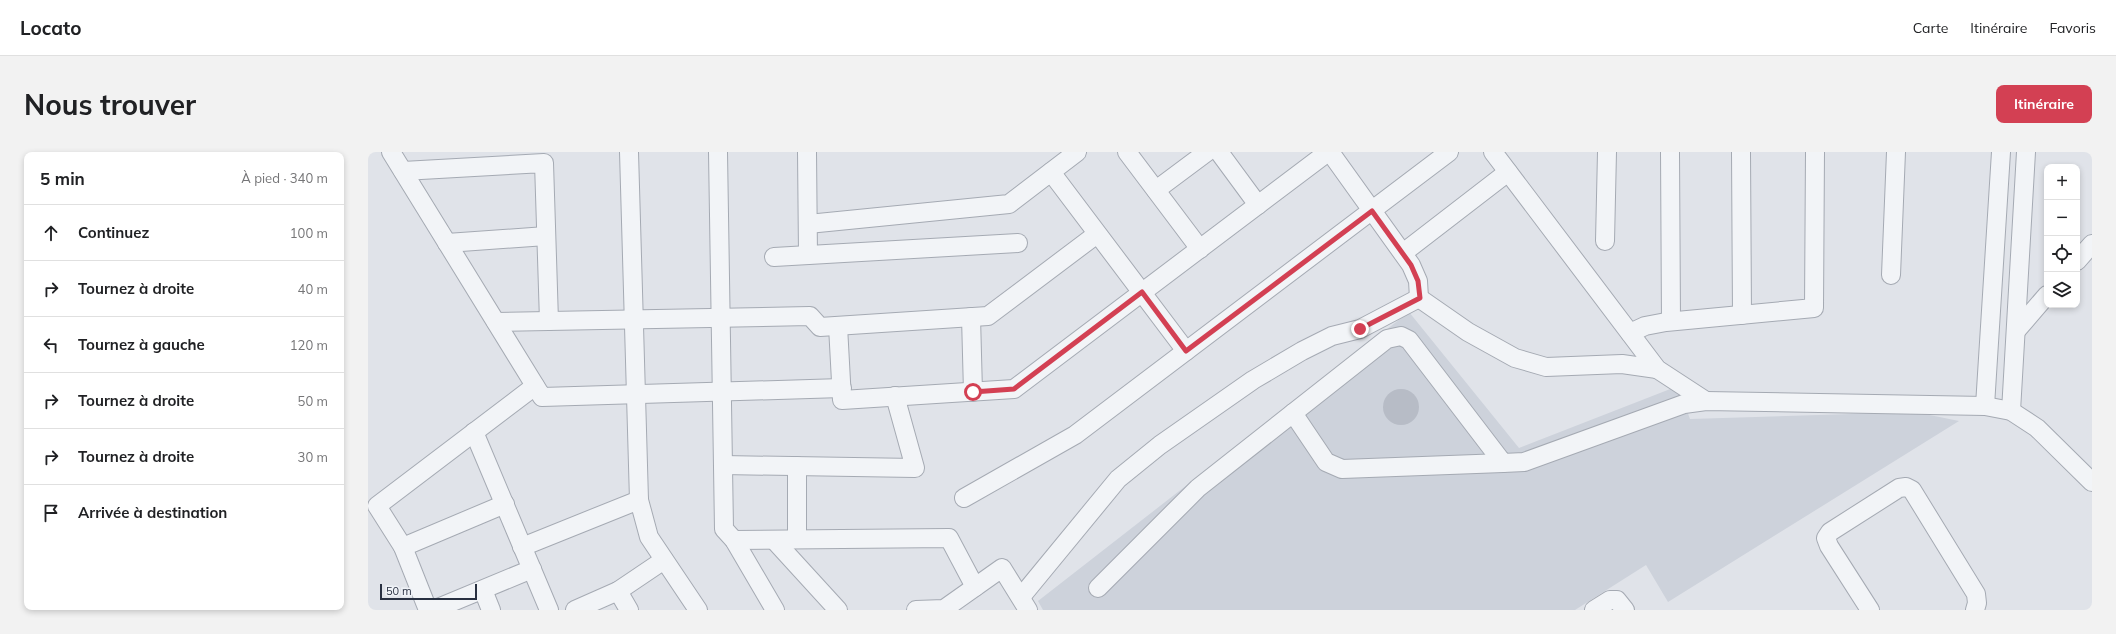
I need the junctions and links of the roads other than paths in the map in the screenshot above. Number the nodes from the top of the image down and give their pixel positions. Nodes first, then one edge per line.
1 (391, 152) edge
2 (628, 152) edge
3 (718, 152) edge
4 (807, 152) edge
5 (1077, 152) edge
6 (1127, 152) edge
7 (1206, 152) edge
8 (1219, 152) edge
9 (1449, 152) edge
10 (1493, 152) edge
11 (1607, 152) edge
12 (1670, 152) edge
13 (1741, 152) edge
14 (1815, 152) edge
15 (1896, 152) edge
16 (2001, 152) edge
17 (2026, 152) edge
18 (1324, 153) edge
19 (403, 171) junction
20 (1050, 172) junction
21 (1508, 172) junction
22 (1156, 190) junction
23 (1258, 205) junction
24 (1372, 211) junction
25 (808, 224) junction
26 (1097, 234) junction
27 (546, 236) junction
28 (1605, 241) dead end
29 (447, 243) junction
30 (1018, 243) dead end
31 (2092, 244) edge
32 (1200, 249) junction
33 (1403, 253) junction
34 (808, 255) junction
35 (774, 257) dead end
36 (2080, 258) edge
37 (1891, 275) dead end
38 (1142, 292) junction
39 (1420, 298) junction
40 (2044, 298) edge
41 (1742, 315) junction
42 (971, 317) junction
43 (721, 318) junction
44 (633, 320) junction
45 (549, 321) junction
46 (1671, 321) junction
47 (496, 322) junction
48 (838, 326) junction
49 (2016, 331) junction
50 (1630, 333) junction
51 (1186, 351) junction
52 (1657, 369) junction
53 (535, 386) junction
54 (842, 388) junction
55 (722, 391) junction
56 (973, 392) junction
57 (636, 394) junction
58 (895, 396) junction
59 (1706, 402) junction
60 (1985, 406) junction
61 (2011, 412) junction
62 (1293, 413) junction
63 (474, 432) junction
64 (1503, 463) junction
65 (723, 465) junction
66 (797, 466) junction
67 (2092, 482) edge
68 (964, 498) dead end
69 (639, 500) junction
70 (505, 504) junction
71 (796, 539) junction
72 (734, 540) junction
73 (774, 540) junction
74 (403, 547) junction
75 (522, 547) junction
76 (664, 560) junction
77 (532, 569) junction
78 (975, 587) junction
79 (1098, 588) dead end
80 (483, 590) junction
81 (618, 591) junction
82 (1024, 604) edge
83 (428, 610) edge
84 (433, 610) edge
85 (491, 610) edge
86 (549, 610) edge
87 (575, 610) edge
88 (629, 610) edge
89 (698, 610) edge
90 (775, 610) edge
91 (838, 610) edge
92 (916, 610) edge
93 (937, 610) edge
94 (1594, 610) edge
95 (1625, 610) edge
96 (1870, 610) edge
97 (1974, 610) edge

1 - 19 street
2 - 44 street
3 - 43 street
4 - 25 street
5 - 20 street
6 - 22 street
7 - 22 street
8 - 23 street
9 - 24 street
10 - 21 street
11 - 28 street
12 - 46 street
13 - 41 street
14 - 41 street
15 - 37 street
16 - 60 street
17 - 49 street
18 - 23 street
18 - 24 street
19 - 27 street
19 - 29 street
20 - 25 street
20 - 26 street
21 - 33 street
21 - 50 street
22 - 32 street
23 - 32 street
24 - 33 street
24 - 51 street
25 - 34 street
26 - 38 street
26 - 42 street
27 - 29 street
27 - 45 street
29 - 47 street
30 - 34 street
31 - 36 street
32 - 38 street
33 - 39 street
34 - 35 street
38 - 51 street
38 - 56 street
39 - 52 street
39 - 82 street
40 - 49 street
41 - 46 street
42 - 48 street
42 - 56 street
43 - 44 street
43 - 48 street
43 - 55 street
44 - 45 street
44 - 57 street
45 - 47 street
46 - 50 street
47 - 53 street
48 - 54 street
49 - 61 street
50 - 52 street
51 - 68 street
52 - 59 street
53 - 57 street
53 - 63 street
54 - 55 street
54 - 58 street
55 - 57 street
55 - 65 street
56 - 58 street
57 - 69 street
58 - 66 street
59 - 60 street
59 - 64 street
60 - 61 street
61 - 67 street
62 - 64 street
62 - 64 street
62 - 79 street
63 - 70 street
63 - 74 street
65 - 66 street
65 - 72 street
66 - 71 street
69 - 75 street
69 - 76 street
70 - 74 street
70 - 75 street
71 - 73 street
71 - 78 street
72 - 73 street
72 - 90 street
73 - 91 street
74 - 83 street
75 - 77 street
76 - 81 street
76 - 89 street
77 - 80 street
77 - 86 street
78 - 82 street
78 - 93 street
80 - 84 street
80 - 85 street
81 - 87 street
81 - 88 street
92 - 93 street
94 - 95 street
96 - 97 street

